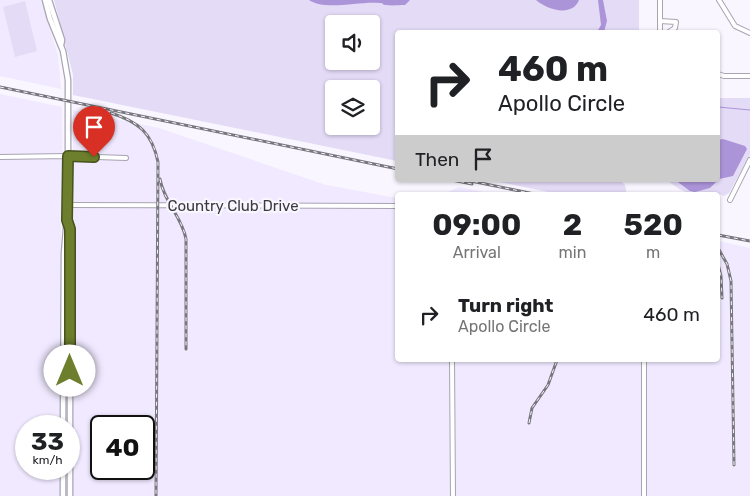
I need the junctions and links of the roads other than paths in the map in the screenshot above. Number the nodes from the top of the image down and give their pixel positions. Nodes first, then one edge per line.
1 (45, 0) edge
2 (49, 0) edge
3 (660, 0) edge
4 (719, 0) edge
5 (660, 21) junction
6 (660, 30) edge
7 (672, 30) edge
8 (750, 33) edge
9 (61, 45) junction
10 (720, 75) edge
11 (750, 76) edge
12 (68, 156) junction
13 (0, 157) edge
14 (126, 158) dead end
15 (750, 160) edge
16 (730, 200) dead end
17 (68, 205) junction
18 (395, 206) edge
19 (67, 220) junction
20 (70, 265) junction
21 (64, 266) junction
22 (64, 346) junction
23 (70, 346) junction
24 (452, 362) edge
25 (644, 362) edge
26 (63, 415) edge
27 (70, 415) edge
28 (63, 480) edge
29 (70, 480) edge
30 (63, 496) edge
31 (70, 496) edge
32 (453, 496) edge
33 (644, 496) edge

1 - 9 street
2 - 9 street
3 - 5 street
4 - 8 street
5 - 6 street
5 - 7 street
9 - 12 street
10 - 11 street
12 - 13 street
12 - 14 street
12 - 17 street
15 - 16 street
17 - 18 street, Country Club Drive
17 - 19 street
19 - 20 street
19 - 21 street
20 - 21 street
20 - 23 street
21 - 22 street
22 - 23 street
22 - 26 street
23 - 27 street
24 - 32 street
25 - 33 street
28 - 30 street
29 - 31 street

